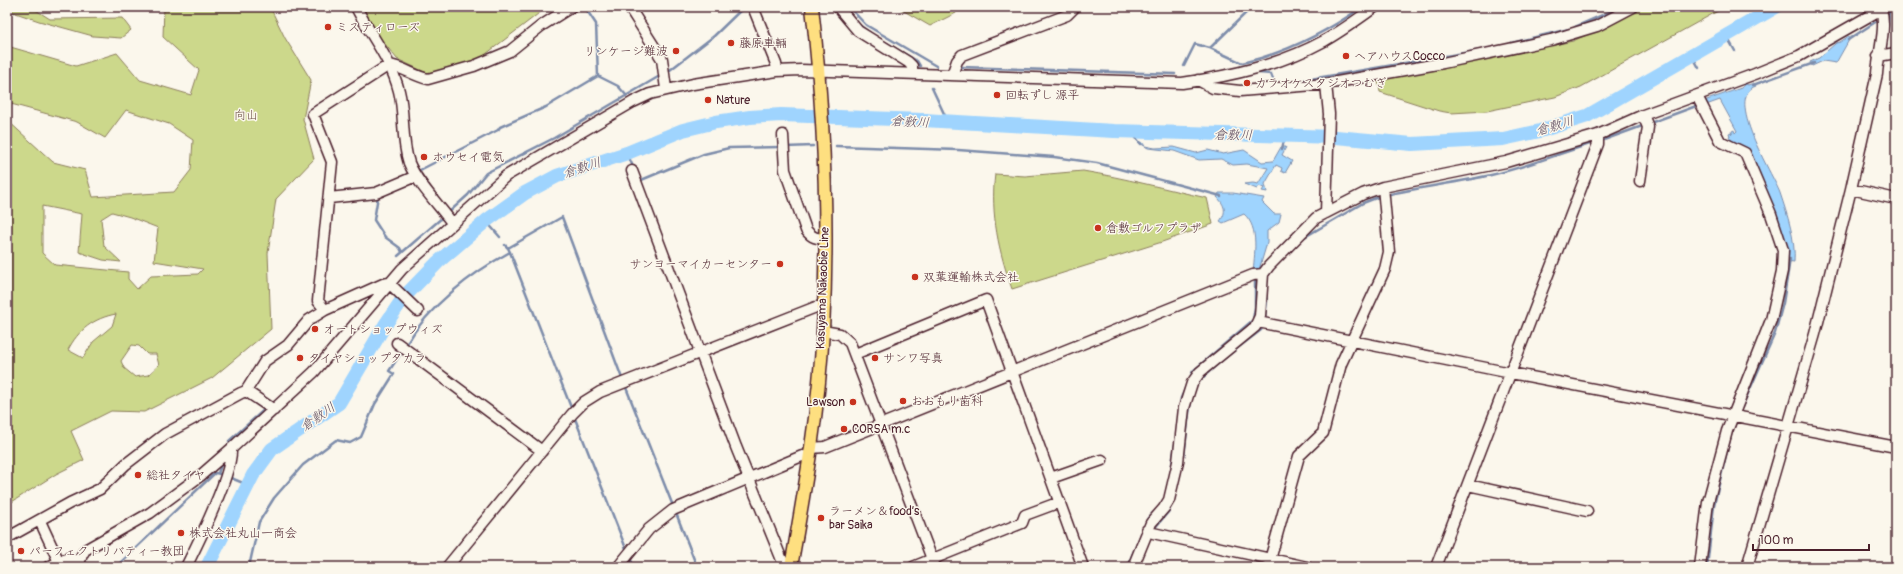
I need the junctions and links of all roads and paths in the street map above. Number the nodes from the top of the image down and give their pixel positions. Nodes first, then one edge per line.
1 (356, 7) edge
2 (570, 7) edge
3 (629, 7) edge
4 (752, 7) edge
5 (812, 7) edge
6 (838, 7) edge
7 (1075, 7) edge
8 (1375, 7) edge
9 (1633, 7) edge
10 (1883, 12) edge
11 (1896, 53) edge
12 (1878, 56) junction
13 (389, 65) junction
14 (819, 70) junction
15 (777, 72) junction
16 (912, 74) junction
17 (952, 75) junction
18 (1198, 80) junction
19 (1326, 84) junction
20 (666, 89) junction
21 (1700, 102) junction
22 (1646, 121) junction
23 (1598, 139) junction
24 (783, 142) dead end
25 (632, 171) dead end
26 (416, 176) junction
27 (1640, 181) dead end
28 (1851, 189) junction
29 (1383, 193) junction
30 (329, 198) junction
31 (1896, 199) edge
32 (1326, 213) junction
33 (448, 218) junction
34 (826, 238) junction
35 (1257, 274) junction
36 (391, 285) junction
37 (824, 307) junction
38 (326, 310) junction
39 (418, 310) dead end
40 (1262, 323) junction
41 (823, 331) junction
42 (1351, 342) junction
43 (401, 346) dead end
44 (703, 352) junction
45 (855, 354) junction
46 (1012, 372) junction
47 (1509, 373) junction
48 (246, 391) junction
49 (274, 410) junction
50 (1733, 415) junction
51 (881, 425) junction
52 (1786, 425) junction
53 (1896, 447) edge
54 (231, 449) junction
55 (542, 451) junction
56 (811, 452) junction
57 (1102, 460) dead end
58 (752, 477) junction
59 (1051, 478) junction
60 (1468, 485) junction
61 (1060, 502) junction
62 (1587, 511) dead end
63 (40, 521) junction
64 (1150, 532) junction
65 (7, 538) edge
66 (59, 562) junction
67 (934, 563) edge
68 (1269, 563) edge
69 (82, 565) edge
70 (792, 566) edge
71 (48, 567) edge
72 (186, 567) edge
73 (447, 567) edge
74 (618, 567) edge
75 (913, 567) edge
76 (1083, 567) edge
77 (1133, 567) edge
78 (1307, 567) edge
79 (1436, 567) edge
80 (1700, 567) edge
81 (1746, 567) edge

1 - 13 street
2 - 13 street
3 - 20 street
4 - 15 street
5 - 14 main road, Kasuyama Nakaobie Line
6 - 16 street
7 - 17 street
8 - 18 street
9 - 19 street
10 - 12 street
10 - 21 street
11 - 12 street
12 - 28 street
13 - 26 street
13 - 30 street
14 - 15 street
14 - 16 street
14 - 34 main road, Kasuyama Nakaobie Line
15 - 20 street
16 - 17 street
17 - 18 street
18 - 19 street
19 - 32 street
20 - 33 street
21 - 22 street
21 - 50 street
22 - 23 street
22 - 27 street
23 - 29 street
23 - 47 street
24 - 34 street
25 - 44 street
26 - 30 street
26 - 33 street
28 - 31 street
28 - 52 street
29 - 32 street
29 - 42 street
30 - 38 street
32 - 35 street
33 - 36 street
34 - 37 main road, Kasuyama Nakaobie Line
35 - 40 street
35 - 46 street
36 - 38 street
36 - 39 street
36 - 49 street
37 - 41 main road, Kasuyama Nakaobie Line
37 - 44 street
38 - 48 street
40 - 42 street
40 - 64 street
41 - 45 street
41 - 56 main road, Kasuyama Nakaobie Line
42 - 47 street
42 - 68 street
43 - 55 street
44 - 55 street
44 - 58 street
45 - 46 street
45 - 51 street
46 - 51 street
46 - 59 street
47 - 50 street
47 - 60 street
48 - 49 street
48 - 63 street
49 - 54 street
50 - 52 street
50 - 80 street
51 - 56 street
51 - 67 street
52 - 53 street
52 - 81 street
54 - 69 street
54 - 72 street
55 - 73 street
56 - 58 street
56 - 70 main road, Kasuyama Nakaobie Line
57 - 59 street
58 - 70 street
58 - 74 street
59 - 61 street
60 - 62 street
60 - 79 street
61 - 67 street
61 - 76 street
63 - 65 street
63 - 66 street
64 - 68 street
64 - 77 street
66 - 69 street
66 - 71 street
67 - 75 street
68 - 78 street

